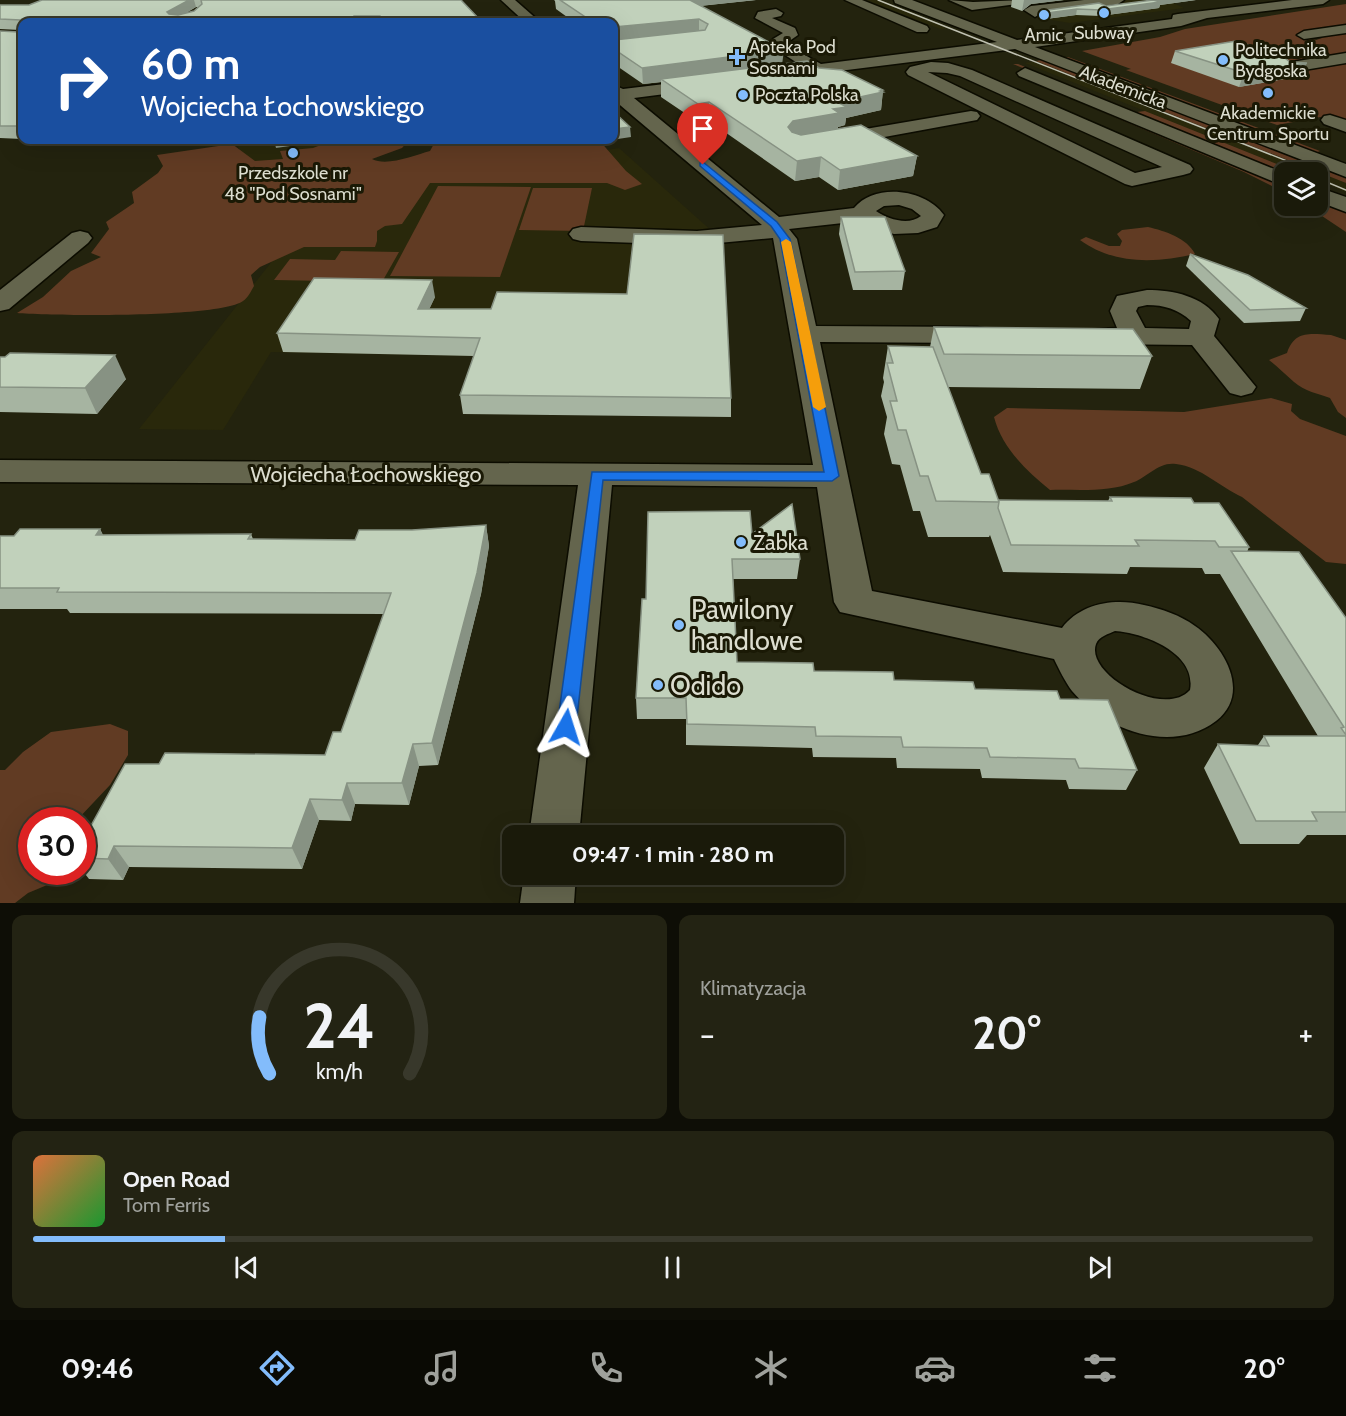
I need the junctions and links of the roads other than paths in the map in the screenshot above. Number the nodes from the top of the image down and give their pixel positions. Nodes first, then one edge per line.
1 (528, 0) edge
2 (851, 0) edge
3 (900, 0) edge
4 (955, 0) edge
5 (1017, 0) edge
6 (1323, 0) edge
7 (508, 1) edge
8 (1232, 4) edge
9 (1173, 9) dead end
10 (1106, 12) edge
11 (776, 13) dead end
12 (1035, 13) dead end
13 (1055, 16) junction
14 (1201, 17) junction
15 (524, 18) edge
16 (1346, 29) edge
17 (1324, 32) junction
18 (1304, 35) dead end
19 (1346, 38) edge
20 (1008, 43) junction
21 (967, 47) junction
22 (1346, 58) edge
23 (856, 63) junction
24 (1308, 64) junction
25 (817, 68) junction
26 (1286, 68) edge
27 (764, 76) edge
28 (1346, 76) edge
29 (726, 81) edge
30 (618, 93) edge
31 (618, 95) edge
32 (971, 116) junction
33 (1087, 126) junction
34 (1039, 134) junction
35 (809, 144) edge
36 (1345, 150) edge
37 (1311, 158) junction
38 (1346, 171) edge
39 (1274, 176) edge
40 (1328, 198) edge
41 (1346, 205) edge
42 (865, 214) edge
43 (777, 227) junction
44 (581, 234) dead end
45 (80, 238) dead end
46 (0, 303) edge
47 (805, 334) junction
48 (1004, 335) edge
49 (1076, 336) edge
50 (1135, 337) junction
51 (1200, 337) junction
52 (1242, 387) dead end
53 (0, 471) edge
54 (597, 475) junction
55 (832, 476) junction
56 (1074, 647) dead end
57 (555, 825) edge
58 (549, 885) edge
59 (547, 903) edge

1 - 7 street
2 - 21 street, Akademicka
3 - 20 street, Akademicka
4 - 5 street
6 - 8 street
7 - 15 street
8 - 9 street
8 - 14 street
10 - 13 street
10 - 13 street
10 - 14 street
10 - 20 street
11 - 25 street
12 - 13 street
14 - 20 street
16 - 17 street
17 - 18 street
17 - 19 street
20 - 21 street
20 - 37 street, Akademicka
21 - 23 street
21 - 39 street, Akademicka
22 - 24 street
23 - 25 street
23 - 32 street
24 - 26 street
24 - 28 street
25 - 27 street
29 - 30 street
31 - 43 street
32 - 34 street
32 - 35 street
33 - 34 street
33 - 34 street
33 - 34 street
36 - 37 street
37 - 38 street, Akademicka
40 - 41 street
42 - 43 street
43 - 44 street
43 - 47 street
45 - 46 street
47 - 48 street
47 - 55 street
49 - 50 street
50 - 51 street
50 - 51 street
51 - 52 street
53 - 54 street, Wojciecha Łochowskiego
54 - 55 street, Wojciecha Łochowskiego
54 - 57 street
55 - 56 street
58 - 59 street

